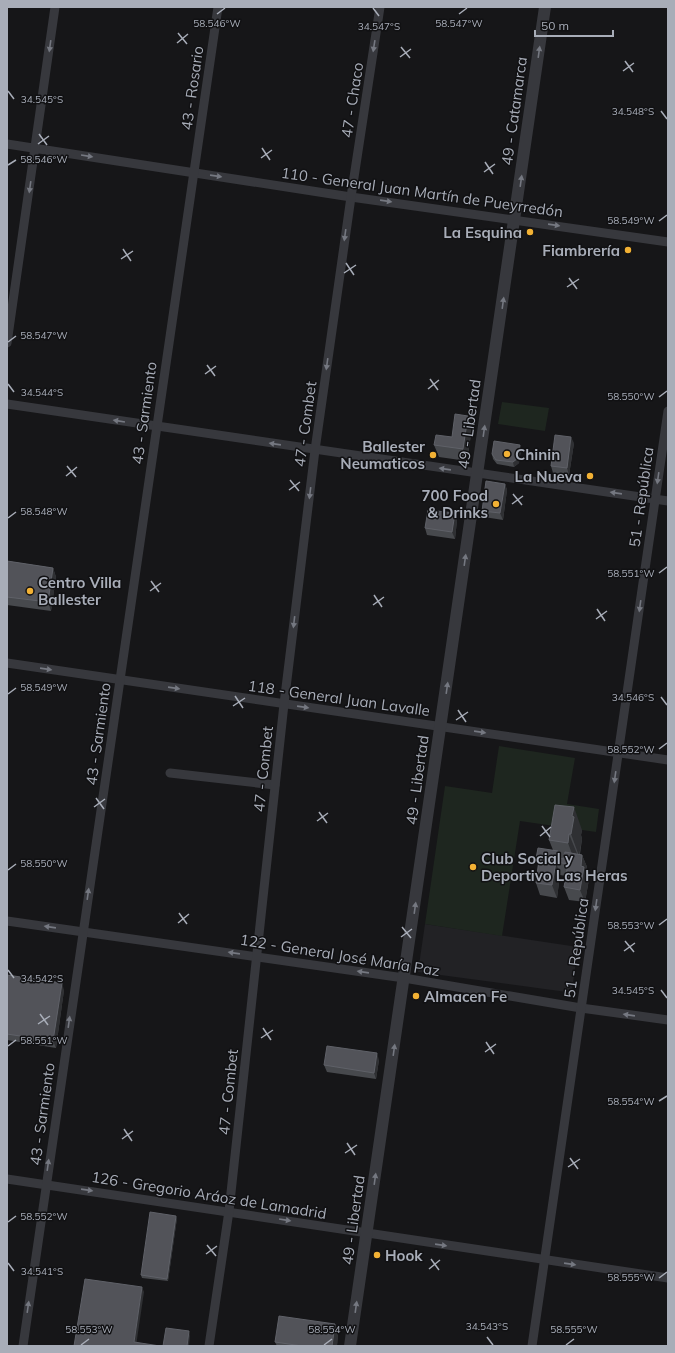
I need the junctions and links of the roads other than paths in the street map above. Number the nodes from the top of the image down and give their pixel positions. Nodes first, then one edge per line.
1 (55, 7) edge
2 (218, 7) edge
3 (380, 7) edge
4 (545, 7) edge
5 (7, 144) edge
6 (35, 148) junction
7 (194, 173) junction
8 (350, 197) junction
9 (516, 219) junction
10 (668, 242) edge
11 (7, 343) edge
12 (7, 404) edge
13 (668, 412) edge
14 (156, 426) junction
15 (315, 450) junction
16 (478, 473) junction
17 (655, 499) junction
18 (668, 501) edge
19 (7, 663) edge
20 (120, 680) junction
21 (284, 704) junction
22 (441, 727) junction
23 (618, 752) junction
24 (668, 760) edge
25 (170, 773) dead end
26 (275, 786) junction
27 (7, 921) edge
28 (83, 931) junction
29 (257, 956) junction
30 (404, 978) junction
31 (581, 1008) junction
32 (668, 1020) edge
33 (7, 1179) edge
34 (45, 1184) junction
35 (229, 1211) junction
36 (367, 1234) junction
37 (546, 1260) junction
38 (668, 1278) edge
39 (23, 1346) edge
40 (209, 1346) edge
41 (350, 1346) edge
42 (532, 1346) edge

1 -> 6 street
2 - 7 street, 43 - Rosario
3 -> 8 street, 47 - Chaco
9 -> 4 street, 49 - Catamarca
5 - 6 street, 110 - General Juan Martín de Pueyrredón
6 -> 7 street, 110 - General Juan Martín de Pueyrredón
6 -> 11 street
7 -> 8 street, 110 - General Juan Martín de Pueyrredón
7 - 14 street, 43 - Sarmiento
8 -> 9 street, 110 - General Juan Martín de Pueyrredón
8 -> 15 street, 47 - Combet
9 -> 10 street, 110 - General Juan Martín de Pueyrredón
16 -> 9 street, 49 - Libertad
14 -> 12 street
13 -> 17 street, 51 - República
15 -> 14 street
14 - 20 street, 43 - Sarmiento
16 -> 15 street
15 -> 21 street, 47 - Combet
17 -> 16 street
22 -> 16 street, 49 - Libertad
17 - 18 street
17 -> 23 street, 51 - República
19 -> 20 street, 118 - General Juan Lavalle
20 -> 21 street, 118 - General Juan Lavalle
28 -> 20 street, 43 - Sarmiento
21 -> 22 street, 118 - General Juan Lavalle
21 - 26 street, 47 - Combet
22 -> 23 street, 118 - General Juan Lavalle
30 -> 22 street, 49 - Libertad
23 - 24 street, 118 - General Juan Lavalle
23 -> 31 street, 51 - República
25 - 26 street
26 - 29 street, 47 - Combet
28 -> 27 street, 122 - General José María Paz
29 -> 28 street, 122 - General José María Paz
34 -> 28 street, 43 - Sarmiento
30 -> 29 street, 122 - General José María Paz
29 - 35 street, 47 - Combet
30 - 31 street, 122 - General José María Paz
36 -> 30 street, 49 - Libertad
32 -> 31 street, 122 - General José María Paz
31 - 37 street, 51 - República
33 - 34 street, 126 - Gregorio Aráoz de Lamadrid
34 -> 35 street, 126 - Gregorio Aráoz de Lamadrid
39 -> 34 street, 43 - Sarmiento
35 -> 36 street, 126 - Gregorio Aráoz de Lamadrid
35 - 40 street, 47 - Combet
36 -> 37 street, 126 - Gregorio Aráoz de Lamadrid
41 -> 36 street, 49 - Libertad
37 -> 38 street, 126 - Gregorio Aráoz de Lamadrid
37 - 42 street, 51 - República

